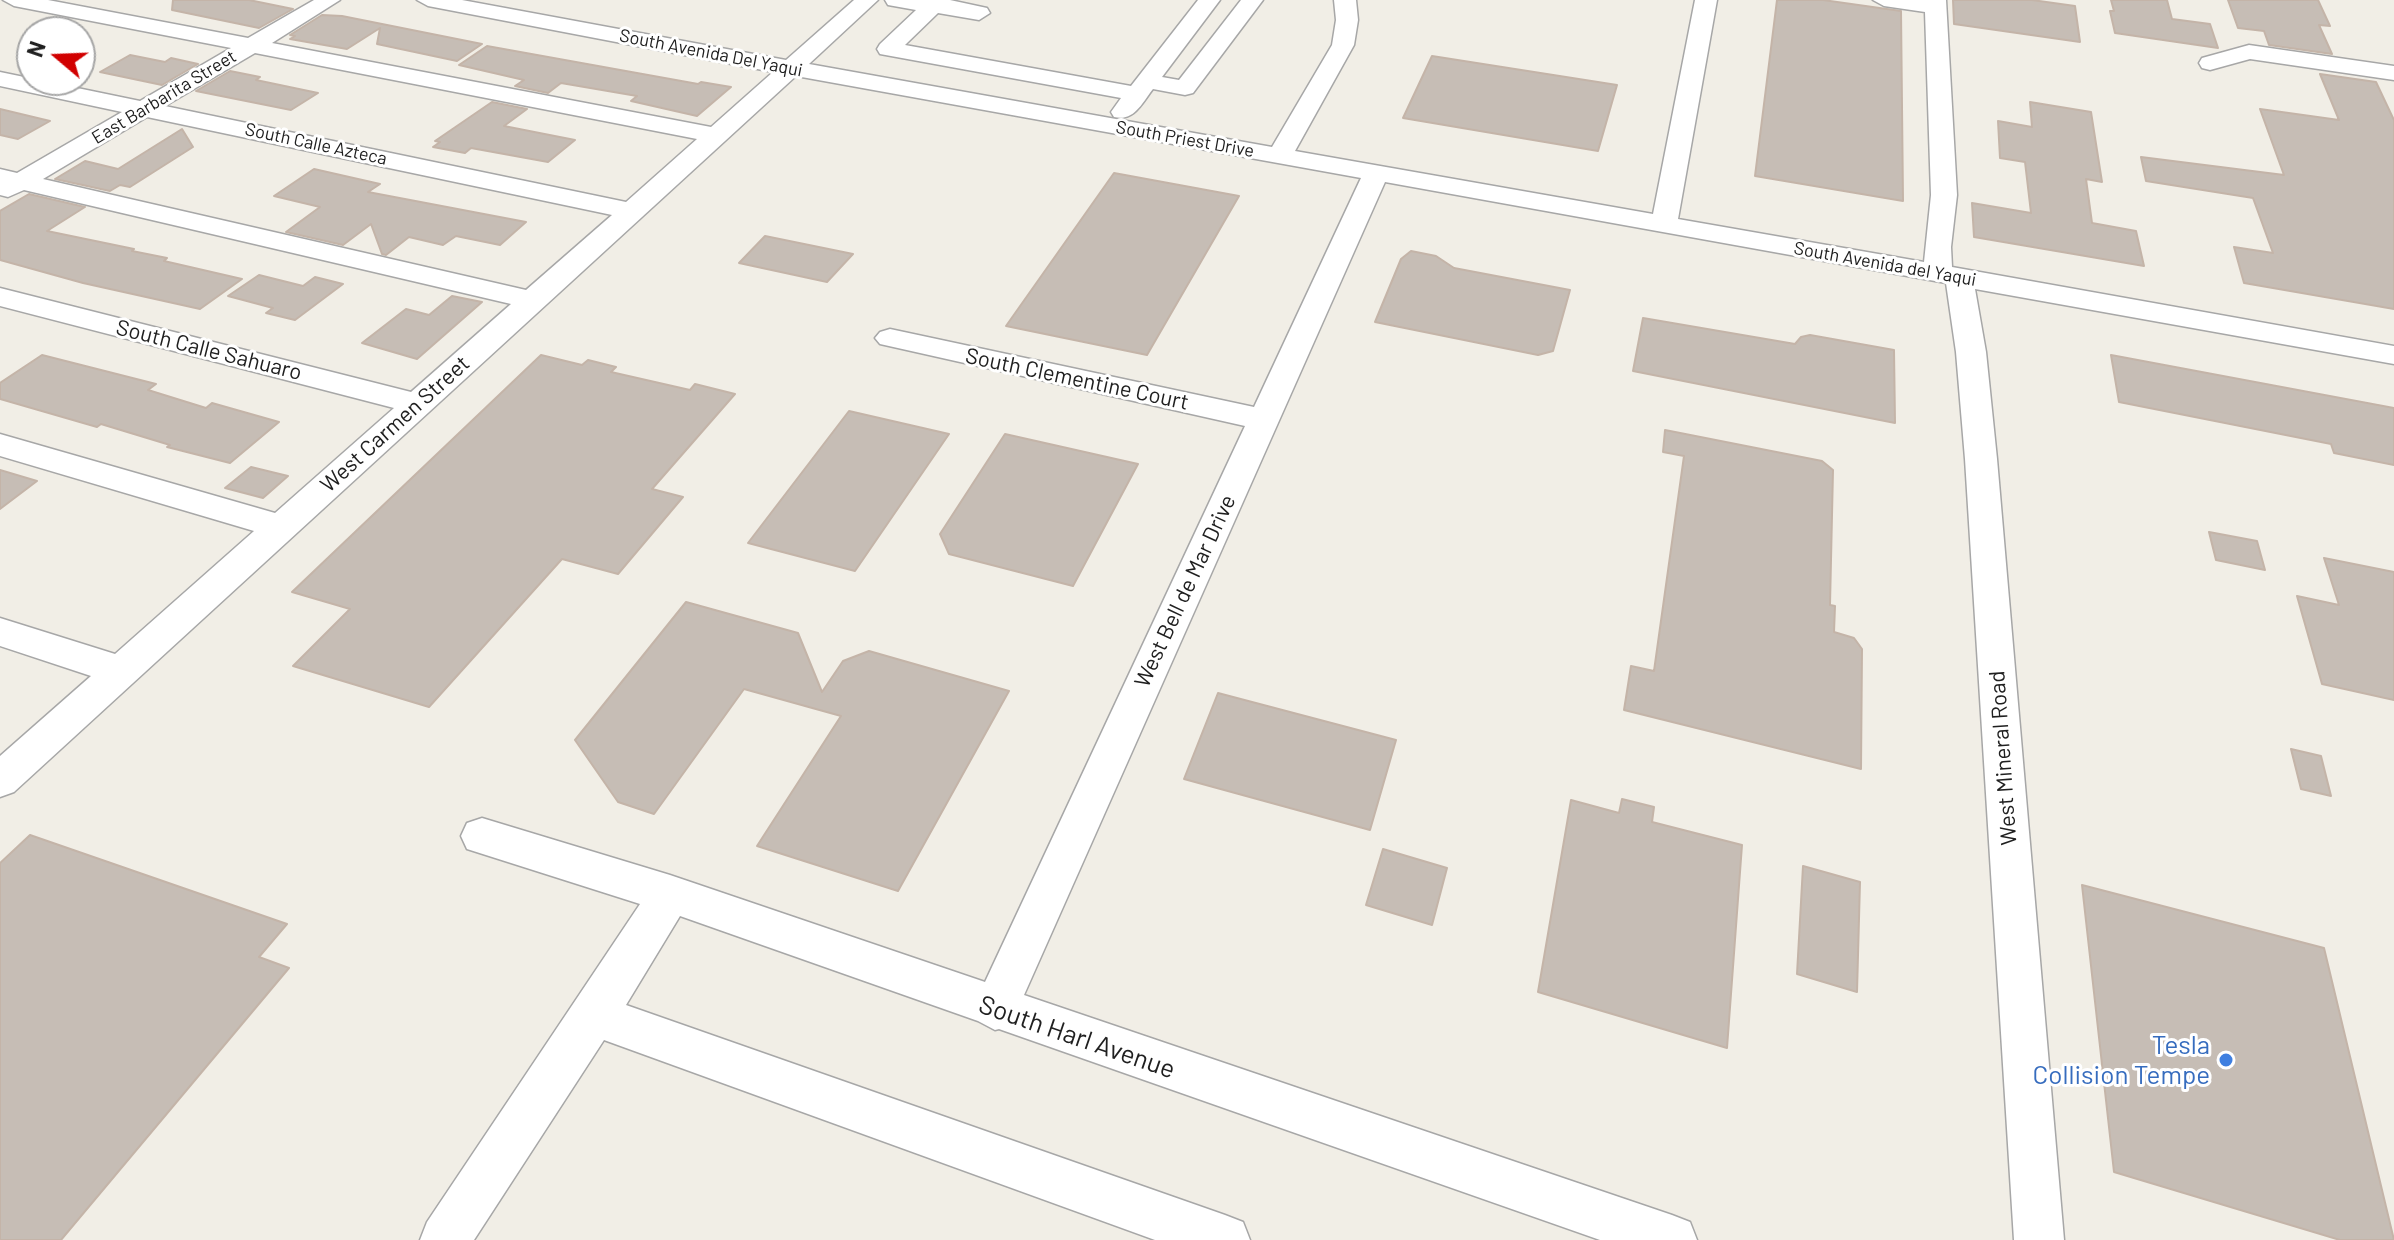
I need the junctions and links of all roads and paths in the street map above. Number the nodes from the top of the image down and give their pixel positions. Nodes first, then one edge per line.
1 (14, 0) edge
2 (329, 0) edge
3 (428, 0) edge
4 (531, 0) edge
5 (867, 0) edge
6 (896, 0) edge
7 (1209, 0) edge
8 (1252, 0) edge
9 (1345, 0) edge
10 (1706, 0) edge
11 (1884, 0) edge
12 (1935, 4) edge
13 (932, 7) edge
14 (980, 12) edge
15 (510, 15) junction
16 (250, 46) junction
17 (935, 58) junction
18 (2210, 63) dead end
19 (790, 68) junction
20 (2394, 73) edge
21 (0, 79) edge
22 (1142, 88) junction
23 (993, 105) joint
24 (145, 108) junction
25 (1113, 126) junction
26 (716, 135) junction
27 (1279, 156) junction
28 (1376, 173) junction
29 (7, 184) edge
30 (632, 211) junction
31 (1664, 225) junction
32 (1948, 275) junction
33 (0, 297) edge
34 (531, 300) junction
35 (890, 338) dead end
36 (2394, 355) edge
37 (418, 404) junction
38 (1264, 420) junction
39 (0, 445) edge
40 (282, 527) junction
41 (0, 632) edge
42 (121, 671) junction
43 (0, 780) edge
44 (482, 836) dead end
45 (670, 894) junction
46 (995, 1009) junction
47 (594, 1015) junction
48 (445, 1240) edge
49 (1225, 1240) edge
50 (1672, 1240) edge
51 (2039, 1240) edge

1 - 16 street
2 - 16 street, East Barbarita Street
3 - 15 street, South Avenida Del Yaqui
4 - 15 street
5 - 19 street, West Carmen Street
6 - 13 street
7 - 22 street
8 - 22 street
9 - 27 street
10 - 31 street
11 - 12 street
12 - 32 street, West Mineral Road
13 - 14 street
13 - 17 street
14 - 17 street
15 - 19 street, South Avenida Del Yaqui
16 - 24 street, East Barbarita Street
16 - 26 street
17 - 22 street
18 - 20 street
19 - 23 street, South Avenida Del Yaqui
19 - 26 street, West Carmen Street
21 - 24 street, South Calle Azteca
22 - 25 street
23 - 25 street, South Priest Drive
24 - 29 street, East Barbarita Street
24 - 30 street, South Calle Azteca
25 - 27 street, South Priest Drive
26 - 30 street, West Carmen Street
27 - 28 street, South Priest Drive
28 - 31 street, South Avenida del Yaqui
28 - 38 street, West Bell de Mar Drive
29 - 34 street
30 - 34 street, West Carmen Street
31 - 32 street, South Avenida del Yaqui
32 - 36 street, South Avenida del Yaqui
32 - 51 street, West Mineral Road
33 - 37 street, South Calle Sahuaro
34 - 37 street, West Carmen Street
35 - 38 street, South Clementine Court
37 - 40 street, West Carmen Street
38 - 46 street, West Bell de Mar Drive
39 - 40 street
40 - 42 street, West Carmen Street
41 - 42 street
42 - 43 street, West Carmen Street
44 - 45 street, South Harl Avenue
45 - 46 street, South Harl Avenue
45 - 47 street
46 - 50 street, South Harl Avenue
47 - 48 street
47 - 49 street

